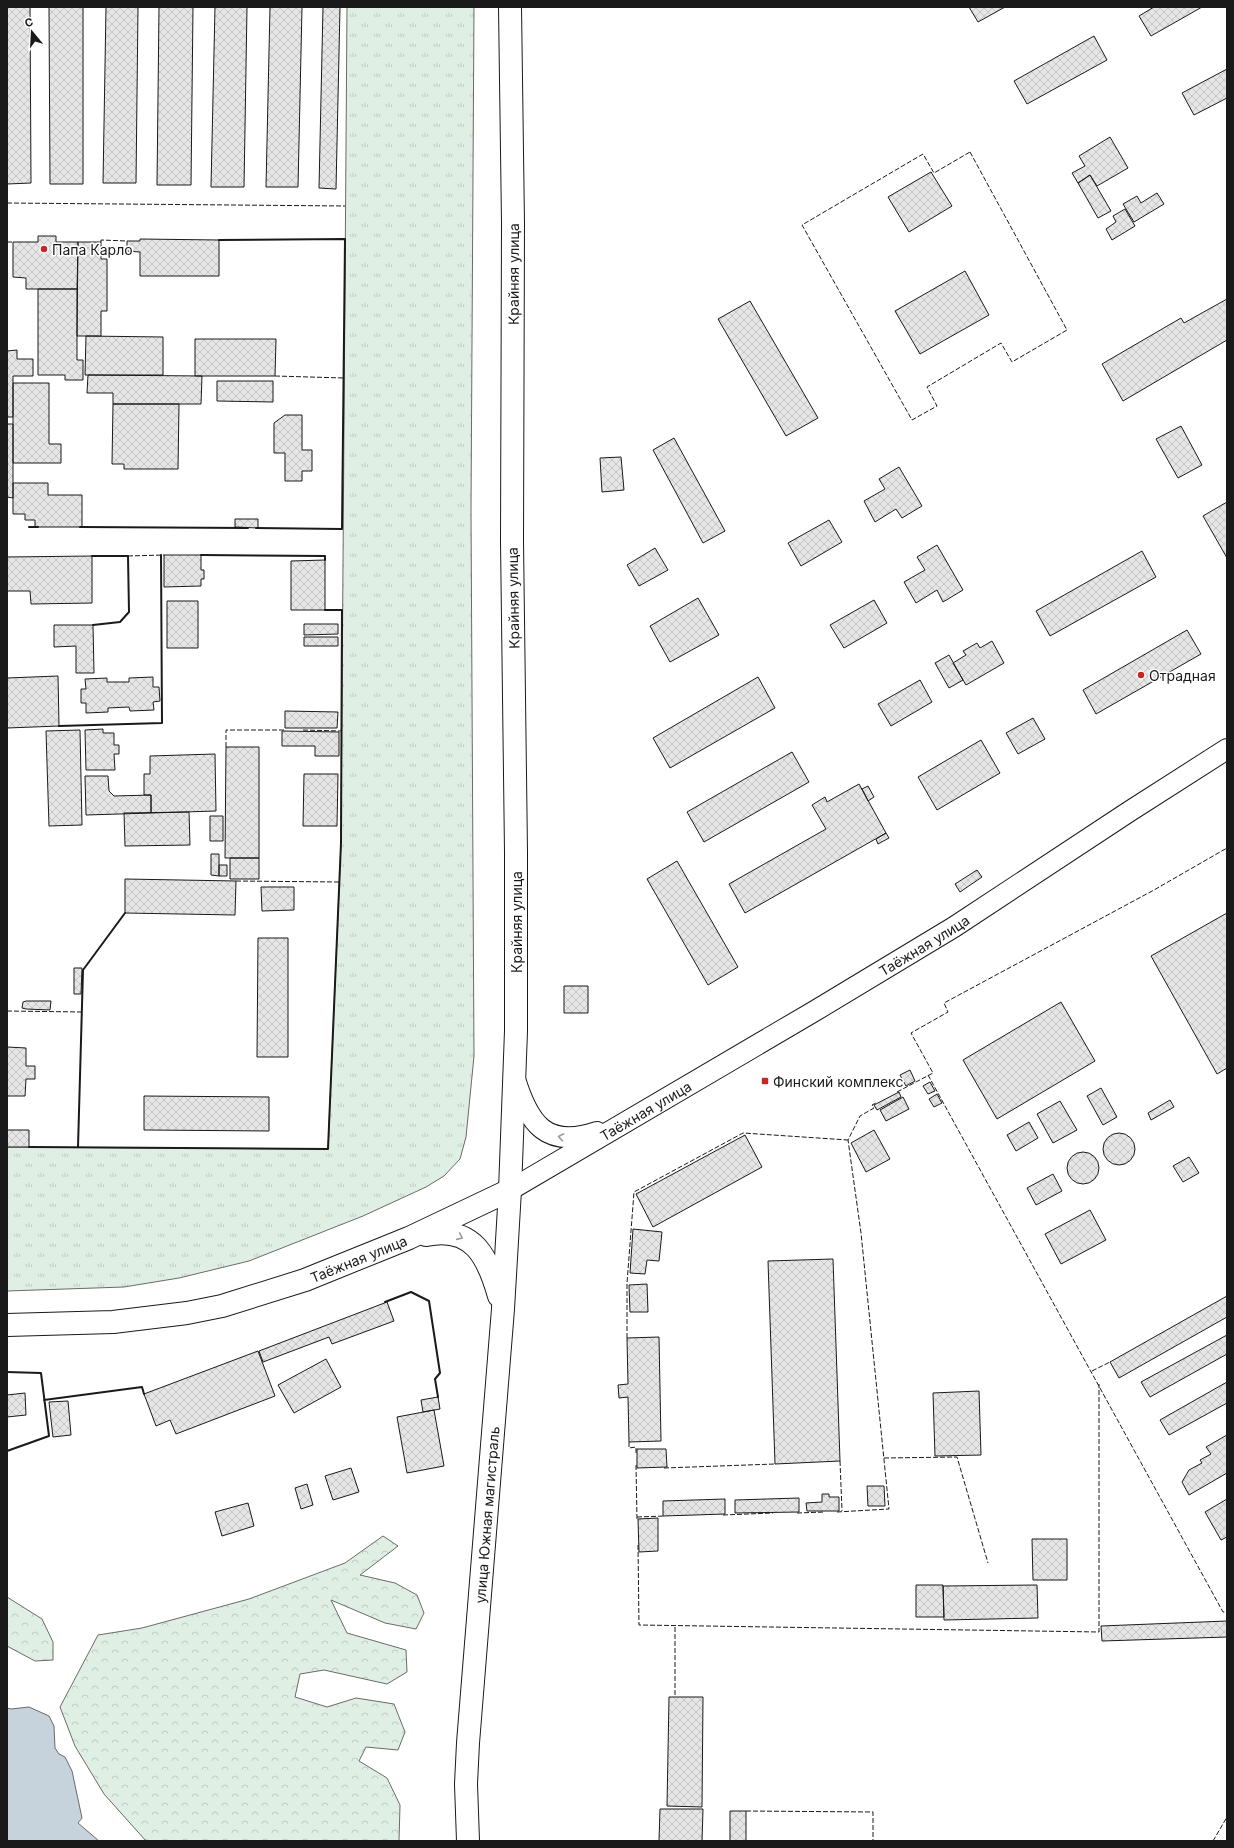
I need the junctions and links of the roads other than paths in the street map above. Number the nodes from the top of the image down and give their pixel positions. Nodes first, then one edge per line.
1 (510, 7) edge
2 (1227, 749) edge
3 (514, 1075) junction
4 (626, 1122) junction
5 (510, 1190) junction
6 (409, 1238) junction
7 (503, 1309) junction
8 (7, 1325) edge
9 (468, 1841) edge

1 - 3 main road, Крайняя улица
2 - 4 street, Таёжная улица
4 -> 3 street
3 - 5 main road, Крайняя улица
4 - 5 street, Таёжная улица
5 - 6 main road, Таёжная улица
5 - 7 main road, улица Южная магистраль
6 -> 7 main road
6 - 8 main road, Таёжная улица
7 - 9 main road, улица Южная магистраль

